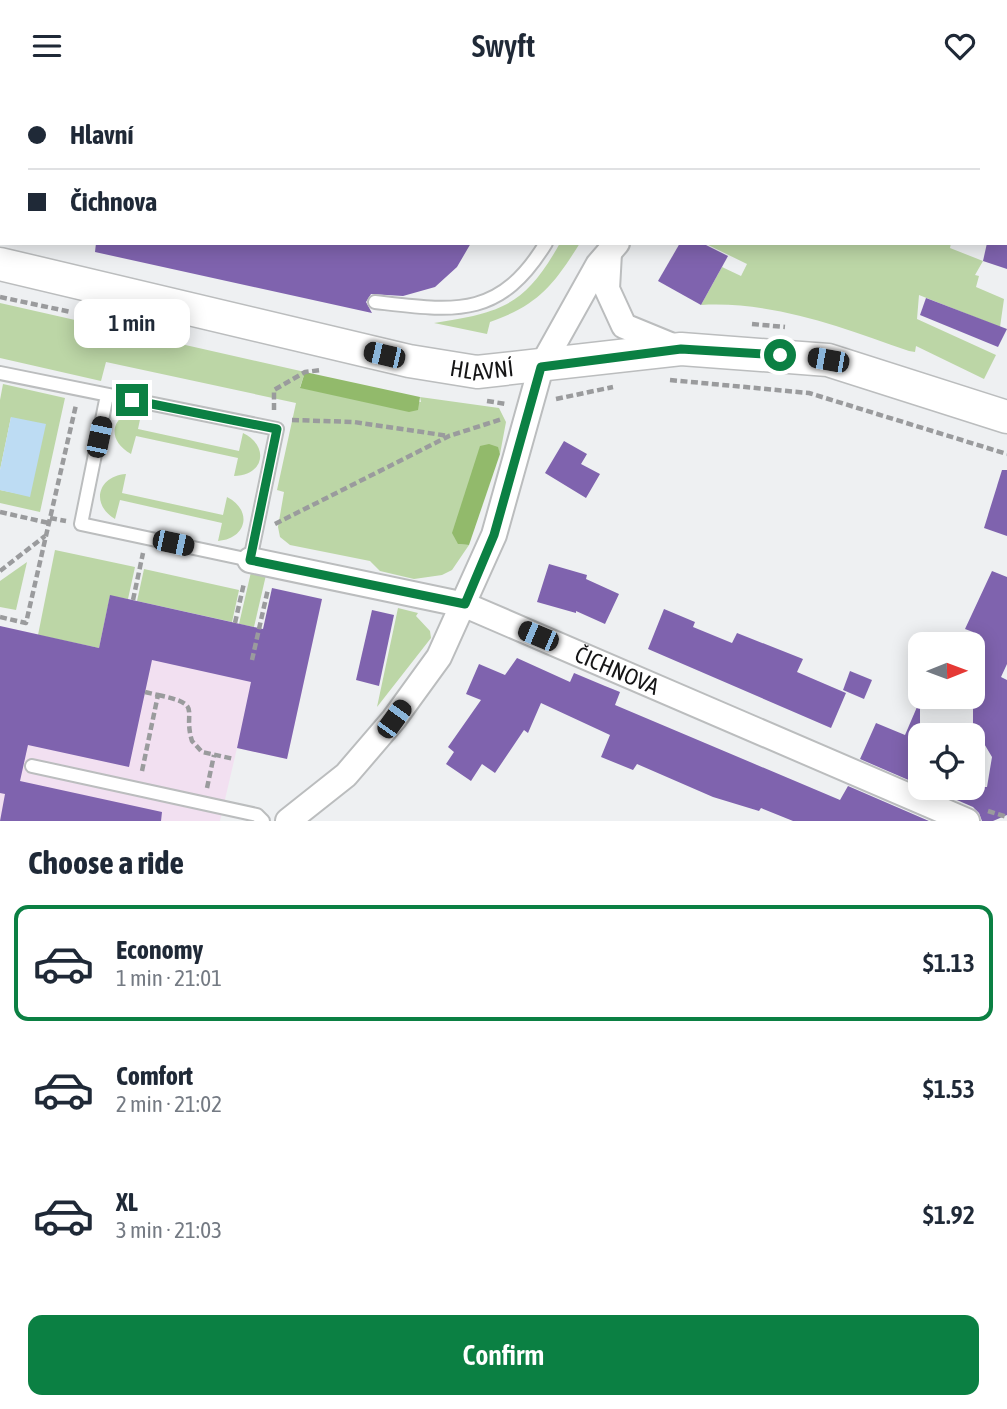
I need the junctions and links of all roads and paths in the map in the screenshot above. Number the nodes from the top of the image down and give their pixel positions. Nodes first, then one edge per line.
1 (545, 245) edge
2 (613, 248) edge
3 (0, 264) edge
4 (375, 302) dead end
5 (747, 324) dead end
6 (796, 329) dead end
7 (681, 349) junction
8 (541, 367) junction
9 (329, 369) dead end
10 (0, 373) edge
11 (79, 390) junction
12 (107, 395) junction
13 (510, 416) dead end
14 (1007, 417) edge
15 (277, 429) junction
16 (449, 436) junction
17 (0, 512) edge
18 (49, 523) junction
19 (274, 524) dead end
20 (46, 535) junction
21 (250, 560) junction
22 (140, 568) dead end
23 (0, 571) edge
24 (244, 586) dead end
25 (267, 595) dead end
26 (133, 600) dead end
27 (465, 604) junction
28 (0, 617) edge
29 (235, 623) dead end
30 (253, 660) dead end
31 (145, 692) dead end
32 (158, 695) junction
33 (214, 755) junction
34 (234, 759) dead end
35 (32, 766) dead end
36 (138, 789) junction
37 (203, 804) junction
38 (263, 821) edge
39 (288, 821) edge
40 (967, 821) edge

1 - 4 lane
2 - 7 street
2 - 8 street
3 - 8 street, HLAVNÍ
5 - 6 path
7 - 8 street, HLAVNÍ
7 - 14 street, HLAVNÍ
8 - 27 street
9 - 15 path
10 - 11 lane
11 - 12 lane
11 - 18 path
12 - 15 lane
12 - 21 lane
13 - 16 path
15 - 16 path
15 - 21 lane
16 - 19 path
17 - 18 path
18 - 20 path
20 - 23 path
20 - 28 path
21 - 27 street, ČICHNOVA
22 - 26 path
24 - 29 path
25 - 30 path
27 - 39 street
27 - 40 street, ČICHNOVA
31 - 32 path
32 - 33 path
32 - 36 path
33 - 34 path
33 - 37 path
35 - 36 lane
36 - 37 lane
37 - 38 lane

